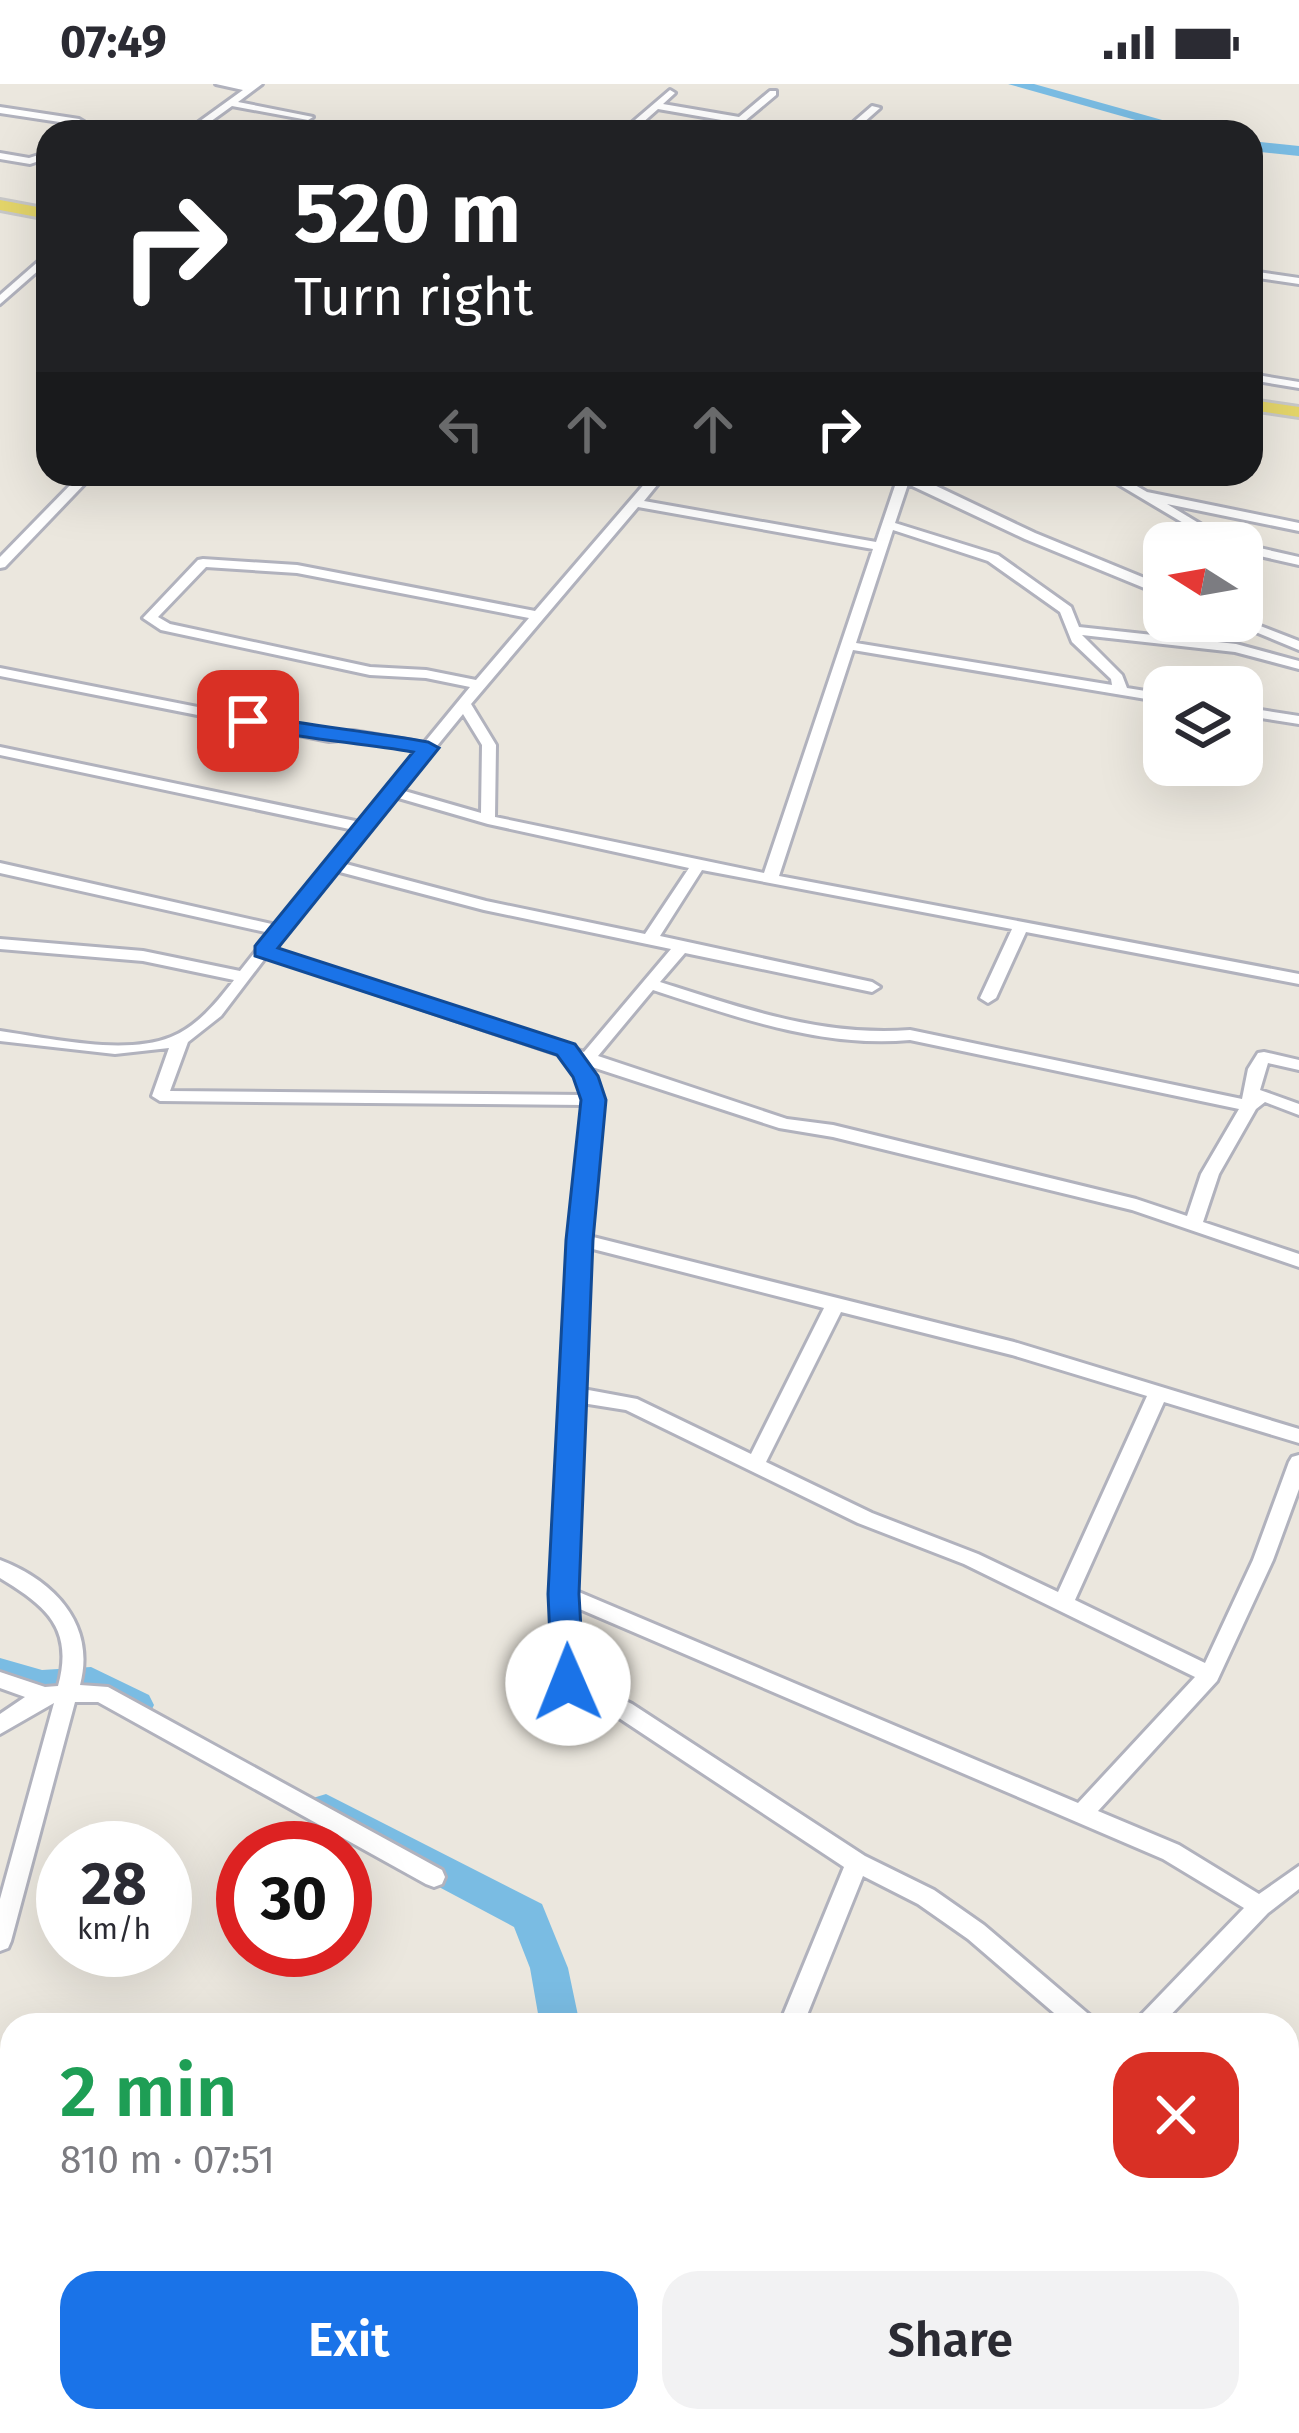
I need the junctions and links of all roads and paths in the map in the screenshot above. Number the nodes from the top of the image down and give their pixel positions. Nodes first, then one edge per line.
1 (220, 84) edge
2 (254, 86) edge
3 (670, 93) dead end
4 (773, 93) dead end
5 (229, 103) junction
6 (656, 106) junction
7 (875, 109) dead end
8 (0, 110) edge
9 (308, 117) dead end
10 (66, 120) edge
11 (206, 120) edge
12 (640, 120) edge
13 (711, 120) edge
14 (741, 120) edge
15 (862, 120) edge
16 (1, 158) edge
17 (36, 160) edge
18 (0, 208) edge
19 (36, 215) edge
20 (36, 267) edge
21 (1263, 276) edge
22 (1299, 281) edge
23 (0, 301) edge
24 (1263, 378) edge
25 (1298, 382) edge
26 (1263, 404) edge
27 (1299, 410) edge
28 (76, 486) edge
29 (650, 486) edge
30 (901, 486) edge
31 (927, 486) edge
32 (1126, 486) edge
33 (1138, 494) junction
34 (636, 503) junction
35 (1188, 522) edge
36 (889, 525) junction
37 (1299, 530) edge
38 (882, 547) junction
39 (1263, 553) edge
40 (1296, 561) edge
41 (0, 564) edge
42 (1143, 582) edge
43 (539, 616) junction
44 (1074, 630) junction
45 (1263, 632) edge
46 (851, 646) junction
47 (1299, 646) edge
48 (1299, 665) edge
49 (0, 672) edge
50 (479, 685) junction
51 (1121, 691) junction
52 (1143, 695) edge
53 (464, 703) junction
54 (1263, 714) edge
55 (1299, 720) edge
56 (428, 748) junction
57 (0, 751) edge
58 (393, 792) junction
59 (488, 820) junction
60 (362, 827) junction
61 (333, 865) junction
62 (698, 865) junction
63 (0, 868) edge
64 (771, 876) junction
65 (1020, 928) junction
66 (278, 930) junction
67 (655, 941) junction
68 (0, 944) edge
69 (681, 947) junction
70 (263, 951) junction
71 (244, 977) junction
72 (1299, 979) edge
73 (650, 984) junction
74 (872, 987) dead end
75 (988, 998) dead end
76 (0, 1036) edge
77 (181, 1039) junction
78 (566, 1049) junction
79 (586, 1060) junction
80 (1299, 1064) edge
81 (594, 1100) junction
82 (1249, 1106) junction
83 (1299, 1110) edge
84 (1193, 1224) junction
85 (580, 1240) junction
86 (1299, 1261) edge
87 (836, 1303) junction
88 (1158, 1393) junction
89 (576, 1395) junction
90 (1299, 1436) edge
91 (1299, 1462) edge
92 (755, 1465) junction
93 (0, 1568) edge
94 (564, 1594) junction
95 (1063, 1604) junction
96 (1210, 1675) junction
97 (73, 1679) junction
98 (0, 1680) edge
99 (45, 1695) junction
100 (0, 1725) edge
101 (1081, 1814) junction
102 (857, 1863) junction
103 (434, 1876) dead end
104 (1299, 1876) edge
105 (1260, 1906) junction
106 (0, 1941) edge
107 (796, 2013) edge
108 (1070, 2013) edge
109 (1157, 2013) edge

1 - 2 street
2 - 5 street
3 - 6 street
4 - 14 street
5 - 9 street
5 - 11 street
6 - 12 street
6 - 13 street
7 - 15 street
8 - 10 street
16 - 17 street
18 - 19 main road
20 - 23 street
21 - 22 street
24 - 25 street
26 - 27 main road
28 - 41 street
29 - 34 street
30 - 36 street
31 - 42 street
32 - 33 street
33 - 35 street
33 - 37 street
34 - 38 street
34 - 43 street
36 - 38 street
36 - 44 street
37 - 40 street
38 - 46 street
39 - 40 street
43 - 50 street
43 - 50 street
44 - 48 street
44 - 51 street
45 - 47 street
46 - 51 street
46 - 64 street
49 - 56 street
50 - 53 street
51 - 52 street
53 - 56 street
53 - 59 street
54 - 55 street
56 - 58 street
57 - 60 street
58 - 59 street
58 - 60 street
59 - 62 street
60 - 61 street
61 - 66 street
61 - 67 street
62 - 64 street
62 - 67 street
63 - 66 street
64 - 65 street
65 - 72 street
65 - 75 street
66 - 70 street
67 - 69 street
68 - 71 street
69 - 73 street
69 - 74 street
70 - 71 street
70 - 78 street
71 - 77 street
73 - 79 street
73 - 82 street
76 - 77 street
77 - 81 street
78 - 79 street
78 - 81 street
79 - 84 street
80 - 82 street
81 - 85 street
82 - 83 street
82 - 84 street
84 - 86 street
85 - 87 street
85 - 89 street
87 - 88 street
87 - 92 street
88 - 90 street
88 - 95 street
89 - 92 street
89 - 94 street
91 - 96 street
92 - 95 street
93 - 97 street
94 - 101 street
94 - 102 street
95 - 96 street
96 - 101 street
97 - 99 street
97 - 103 street
97 - 106 street
98 - 99 street
99 - 100 street
101 - 105 street
102 - 107 street
102 - 108 street
104 - 105 street
105 - 109 street

